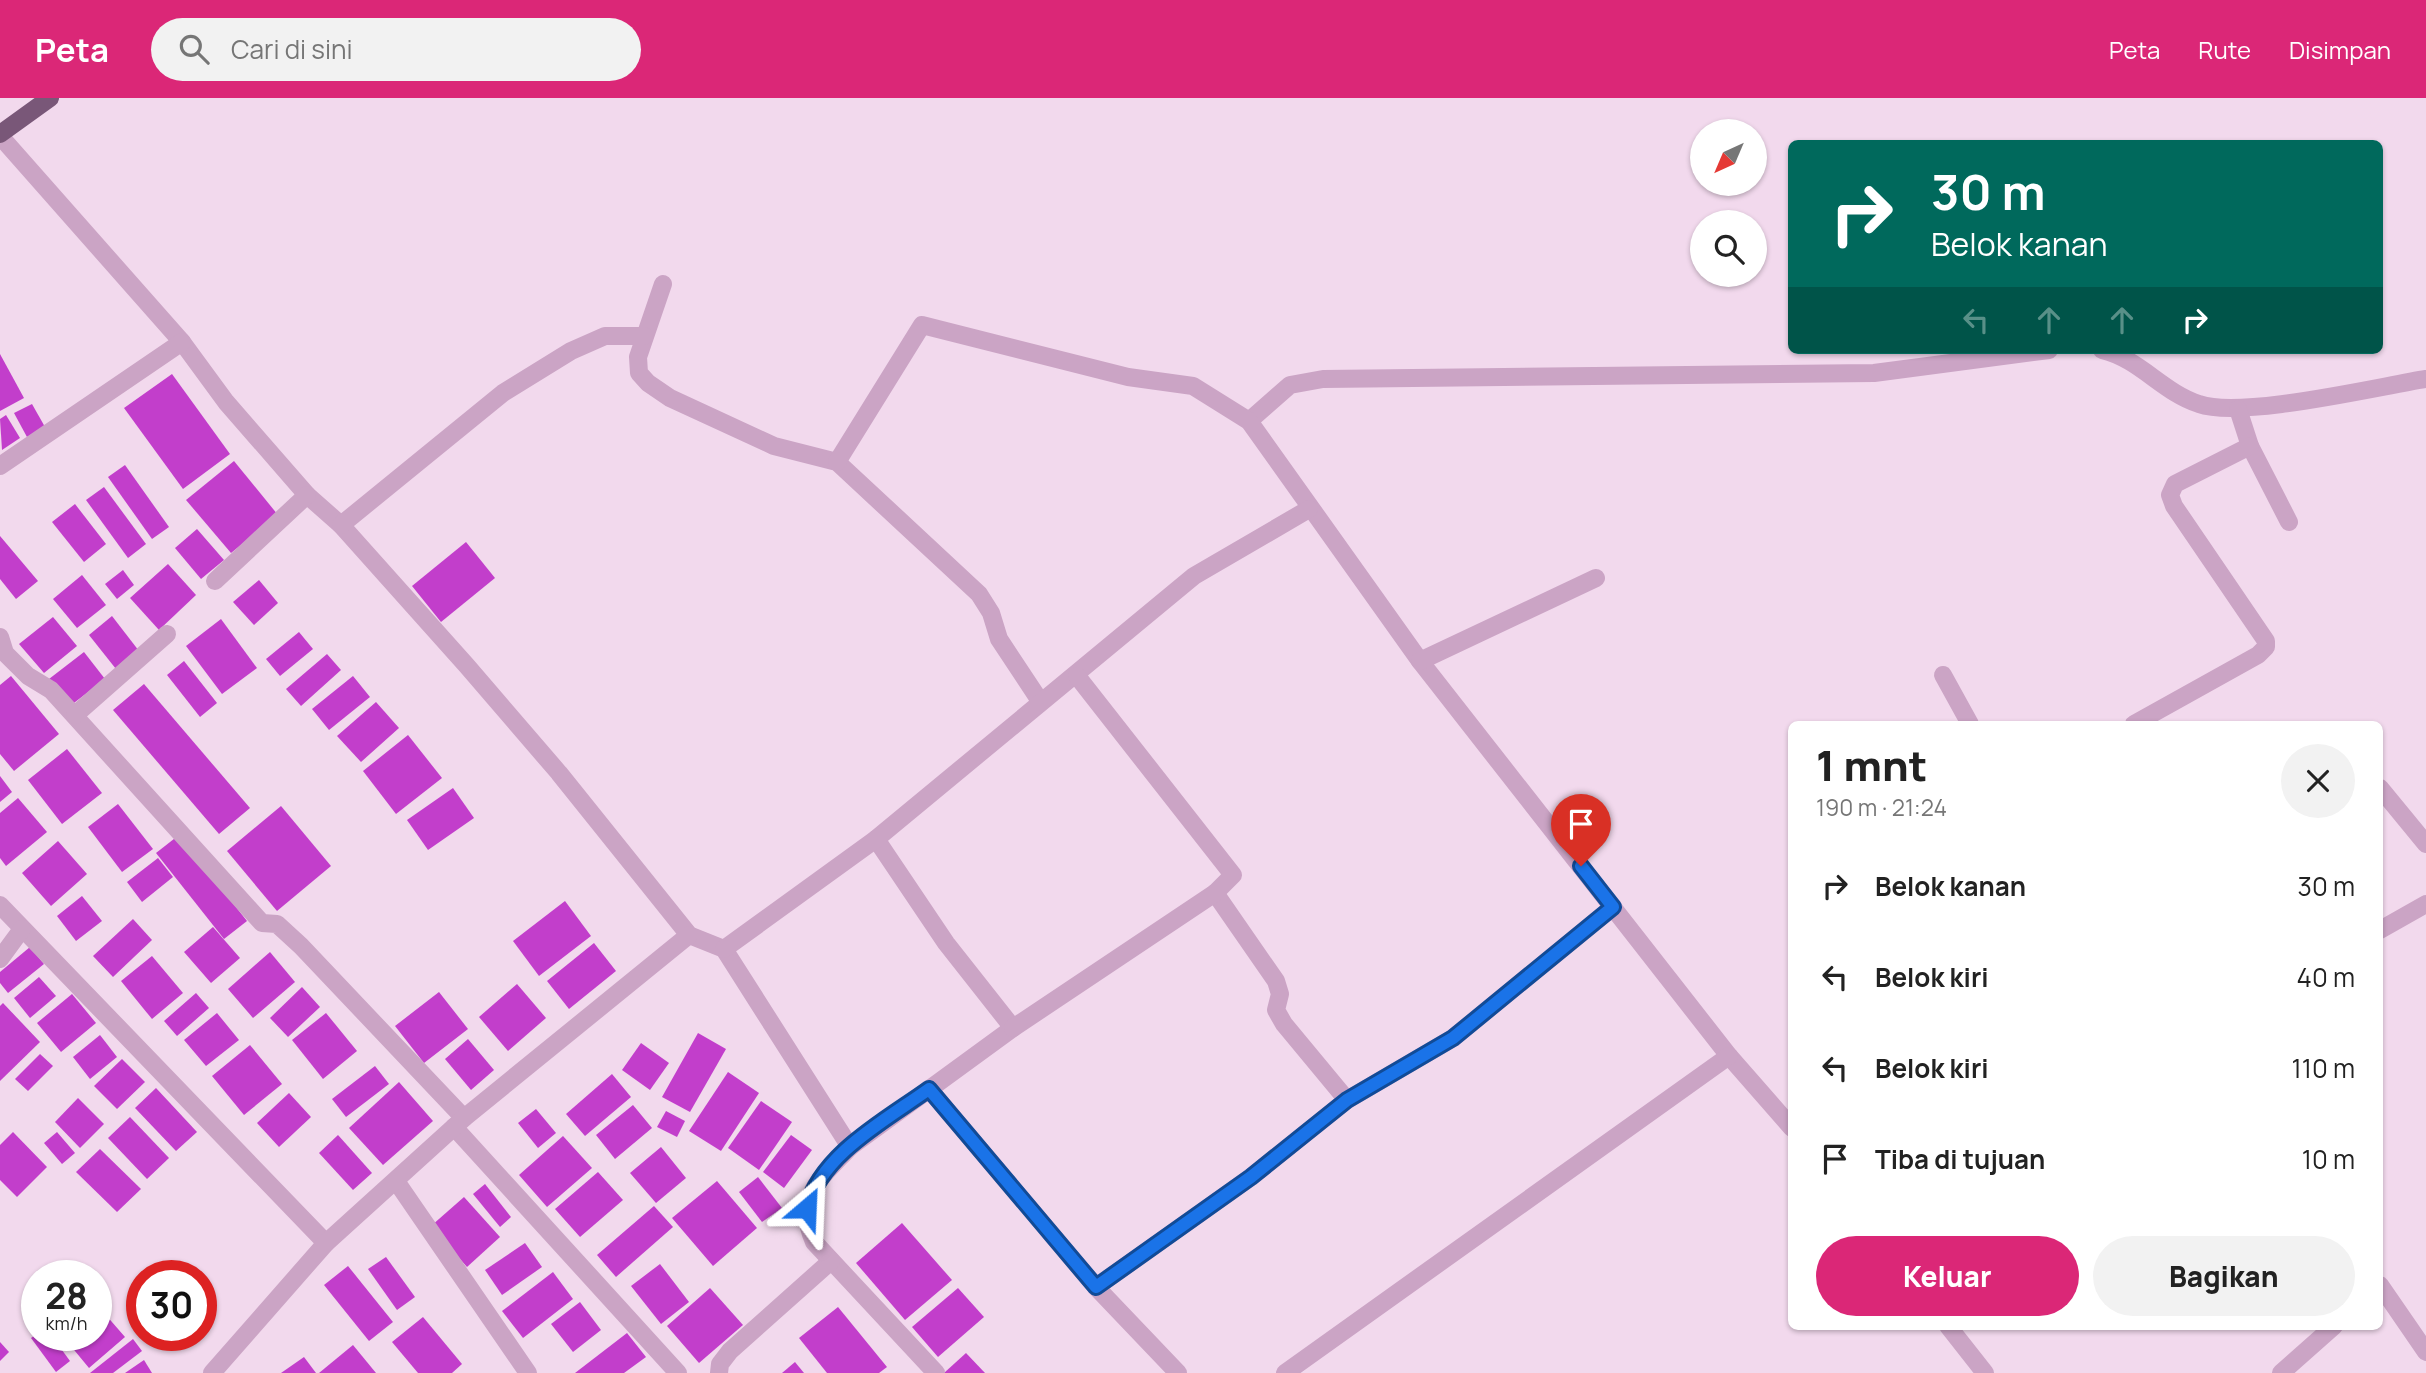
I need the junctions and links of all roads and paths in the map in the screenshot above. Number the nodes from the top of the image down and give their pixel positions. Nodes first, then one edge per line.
1 (50, 98) edge
2 (0, 135) edge
3 (663, 284) dead end
4 (644, 336) junction
5 (182, 342) junction
6 (2019, 354) edge
7 (2115, 354) edge
8 (2426, 379) edge
9 (2238, 409) junction
10 (1249, 421) junction
11 (2250, 446) junction
12 (837, 462) junction
13 (0, 466) edge
14 (307, 495) junction
15 (1310, 509) junction
16 (2289, 522) dead end
17 (341, 525) junction
18 (1596, 578) dead end
19 (215, 581) dead end
20 (167, 634) dead end
21 (0, 637) edge
22 (1420, 662) junction
23 (1943, 675) dead end
24 (1077, 676) junction
25 (1040, 701) junction
26 (75, 715) junction
27 (1968, 721) edge
28 (2139, 721) edge
29 (2383, 792) edge
30 (876, 839) junction
31 (2426, 844) edge
32 (1215, 893) junction
33 (2426, 904) edge
34 (0, 905) edge
35 (1613, 907) junction
36 (2383, 928) edge
37 (22, 929) junction
38 (689, 935) junction
39 (724, 949) junction
40 (0, 960) edge
41 (1013, 1028) junction
42 (1729, 1056) junction
43 (929, 1089) junction
44 (1347, 1100) junction
45 (459, 1122) junction
46 (1788, 1123) edge
47 (850, 1147) junction
48 (396, 1181) junction
49 (326, 1243) junction
50 (831, 1261) junction
51 (1096, 1287) junction
52 (2383, 1290) edge
53 (1951, 1330) edge
54 (2329, 1330) edge
55 (2426, 1352) edge
56 (217, 1372) edge
57 (527, 1373) edge
58 (678, 1373) edge
59 (719, 1373) edge
60 (936, 1373) edge
61 (1178, 1373) edge
62 (1285, 1373) edge
63 (1984, 1373) edge
64 (2281, 1373) edge

1 - 2 main road
2 - 5 street
3 - 4 street
4 - 12 street
4 - 17 street
5 - 13 street
5 - 14 street
6 - 10 street
7 - 9 street
8 - 9 street
9 - 11 street
10 - 12 street
10 - 15 street
11 - 16 street
11 - 28 street
12 - 25 street
14 - 17 street
14 - 19 street
15 - 22 street
15 - 24 street
17 - 38 street
18 - 22 street
20 - 26 street
21 - 26 street
22 - 35 street
23 - 27 street
24 - 25 street
24 - 32 street
25 - 30 street
26 - 45 street
29 - 31 street
30 - 39 street
30 - 41 street
32 - 41 street
32 - 44 street
33 - 36 street
34 - 37 street
35 - 42 street
35 - 44 street
37 - 40 street
37 - 49 street
38 - 39 street
38 - 45 street
39 - 47 street
41 - 43 street
42 - 46 street
42 - 62 street
43 - 47 street
43 - 51 street
44 - 51 street
45 - 48 street
45 - 58 street
47 - 50 street
48 - 49 street
48 - 57 street
49 - 56 street
50 - 59 street
50 - 60 street
51 - 61 street
52 - 55 street
53 - 63 street
54 - 64 street

